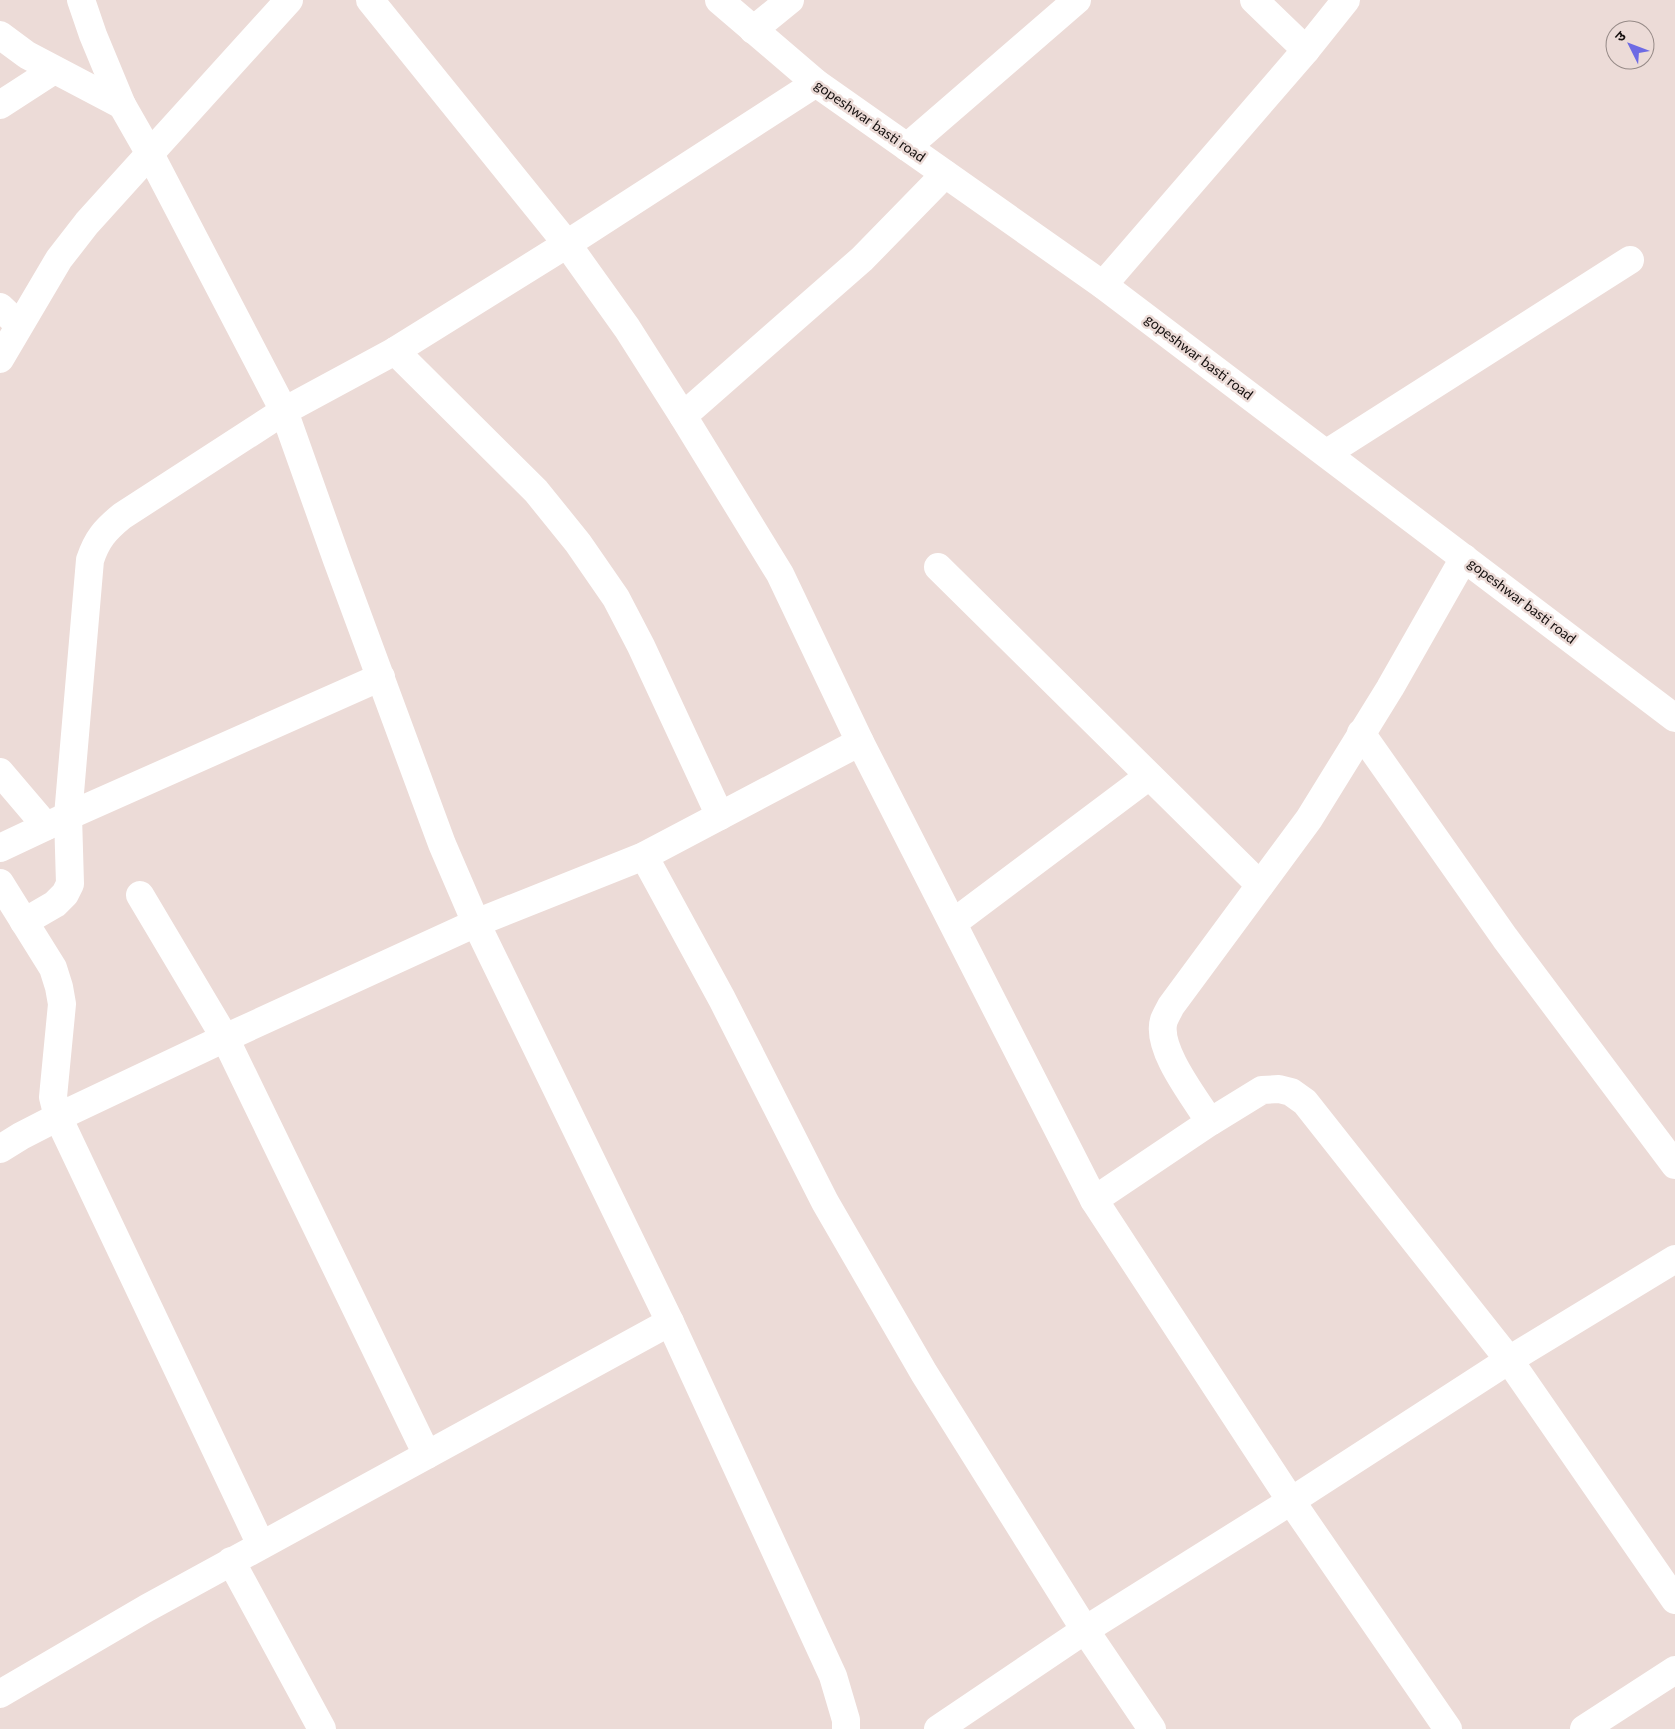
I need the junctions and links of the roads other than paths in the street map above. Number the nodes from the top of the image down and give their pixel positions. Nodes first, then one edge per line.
1 (81, 0) edge
2 (289, 0) edge
3 (370, 0) edge
4 (719, 0) edge
5 (790, 0) edge
6 (1077, 0) edge
7 (1254, 0) edge
8 (1346, 0) edge
9 (753, 30) junction
10 (0, 35) edge
11 (1306, 50) junction
12 (54, 70) junction
13 (816, 83) junction
14 (0, 105) edge
15 (122, 105) junction
16 (907, 147) junction
17 (150, 154) junction
18 (945, 174) junction
19 (567, 244) junction
20 (1630, 260) dead end
21 (1103, 285) junction
22 (10, 316) edge
23 (395, 351) junction
24 (0, 358) edge
25 (284, 411) junction
26 (683, 416) junction
27 (1327, 453) junction
28 (1464, 558) junction
29 (938, 567) dead end
30 (381, 677) junction
31 (1675, 718) edge
32 (1361, 733) junction
33 (860, 742) junction
34 (0, 772) edge
35 (1149, 776) junction
36 (720, 816) junction
37 (57, 821) junction
38 (0, 848) edge
39 (644, 856) junction
40 (0, 883) edge
41 (1260, 885) junction
42 (140, 895) dead end
43 (24, 922) junction
44 (476, 923) junction
45 (953, 923) junction
46 (225, 1038) junction
47 (58, 1117) junction
48 (1210, 1122) junction
49 (0, 1150) edge
50 (1675, 1165) edge
51 (1094, 1200) junction
52 (1675, 1259) edge
53 (670, 1322) junction
54 (1509, 1360) junction
55 (427, 1455) junction
56 (1291, 1501) junction
57 (261, 1545) junction
58 (231, 1561) junction
59 (1675, 1600) edge
60 (1085, 1630) junction
61 (1675, 1670) edge
62 (0, 1694) edge
63 (850, 1726) edge
64 (322, 1729) edge
65 (938, 1729) edge
66 (1152, 1729) edge
67 (1448, 1729) edge
68 (1584, 1729) edge

1 - 15 street
2 - 17 street
3 - 19 street
4 - 9 street, gopeshwar basti road
5 - 9 street
6 - 16 street
7 - 11 street
8 - 11 street
9 - 13 street, gopeshwar basti road
10 - 12 street
11 - 21 street
12 - 14 street
12 - 15 street
13 - 16 street, gopeshwar basti road
13 - 19 street
15 - 17 street
16 - 18 street, gopeshwar basti road
17 - 22 street
17 - 25 street
18 - 21 street, gopeshwar basti road
18 - 26 street
19 - 23 street
19 - 26 street
20 - 27 street
21 - 27 street, gopeshwar basti road
22 - 24 street
23 - 25 street
23 - 36 street
25 - 30 street
25 - 37 street
26 - 33 street
27 - 28 street, gopeshwar basti road
28 - 31 street, gopeshwar basti road
28 - 32 street
29 - 35 street
30 - 37 street
30 - 44 street
32 - 41 street
32 - 50 street
33 - 36 street
33 - 45 street
34 - 37 street
35 - 41 street
35 - 45 street
36 - 39 street
37 - 38 street
37 - 43 street
39 - 44 street
39 - 60 street
40 - 43 street
41 - 48 street
42 - 46 street
43 - 47 street
44 - 46 street
44 - 53 street
45 - 51 street
46 - 47 street
46 - 55 street
47 - 49 street
47 - 57 street
48 - 51 street
48 - 54 street
51 - 56 street
52 - 54 street
53 - 55 street
53 - 63 street
54 - 56 street
54 - 59 street
55 - 57 street
56 - 60 street
56 - 67 street
57 - 58 street
58 - 62 street
58 - 64 street
60 - 65 street
60 - 66 street
61 - 68 street

